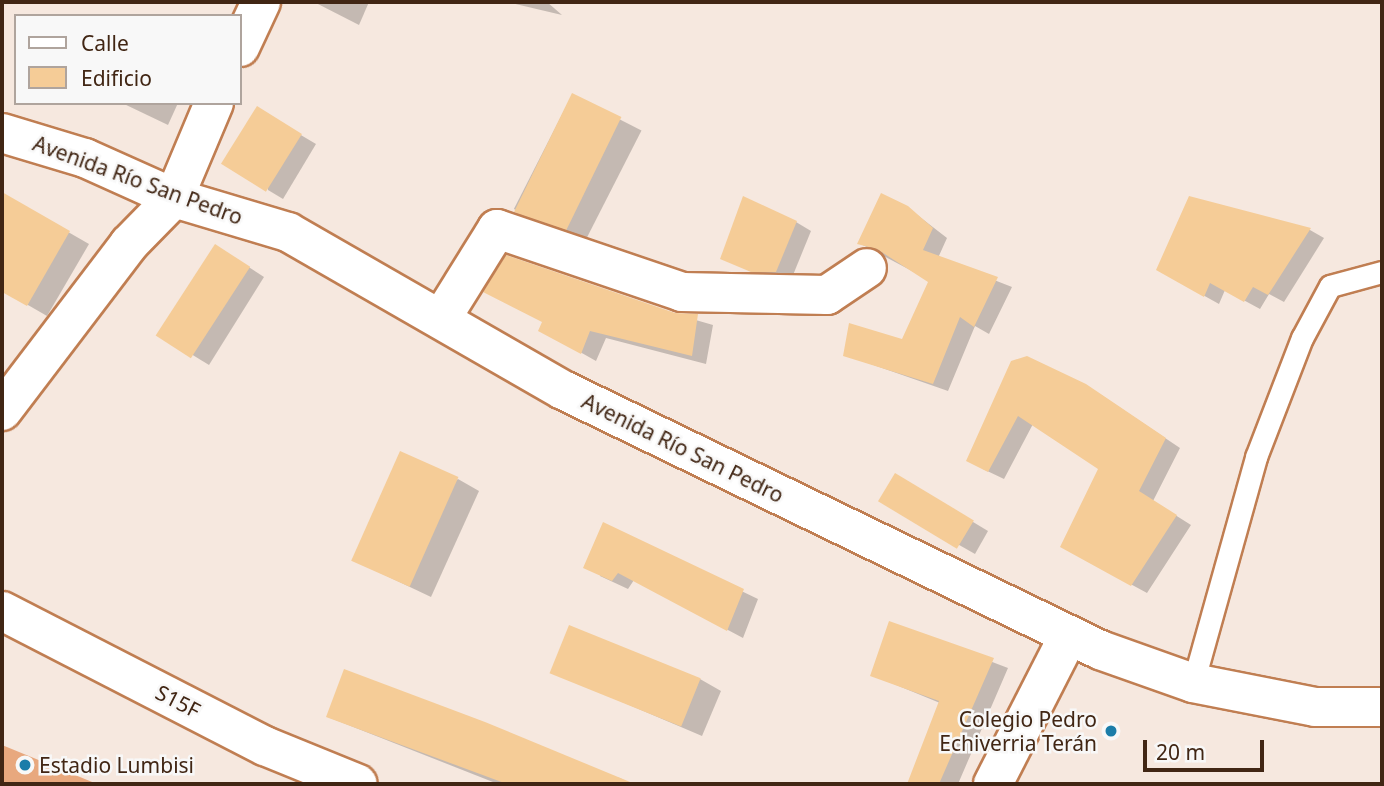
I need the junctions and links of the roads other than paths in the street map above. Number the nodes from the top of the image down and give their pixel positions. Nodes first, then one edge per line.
1 (261, 2) edge
2 (242, 43) edge
3 (213, 105) edge
4 (2, 133) edge
5 (174, 198) junction
6 (867, 268) dead end
7 (1382, 272) edge
8 (441, 319) junction
9 (2, 411) edge
10 (2, 611) edge
11 (1069, 635) junction
12 (1193, 682) junction
13 (1382, 707) edge
14 (358, 784) edge
15 (993, 784) edge

1 - 2 street
3 - 5 street
4 - 5 street, Avenida Río San Pedro
5 - 8 street, Avenida Río San Pedro
5 - 9 street
6 - 8 street
7 - 12 lane
8 - 11 street, Avenida Río San Pedro
10 - 14 street, S15F
11 - 12 street, Avenida Río San Pedro
11 - 15 street
12 - 13 street, Avenida Río San Pedro

